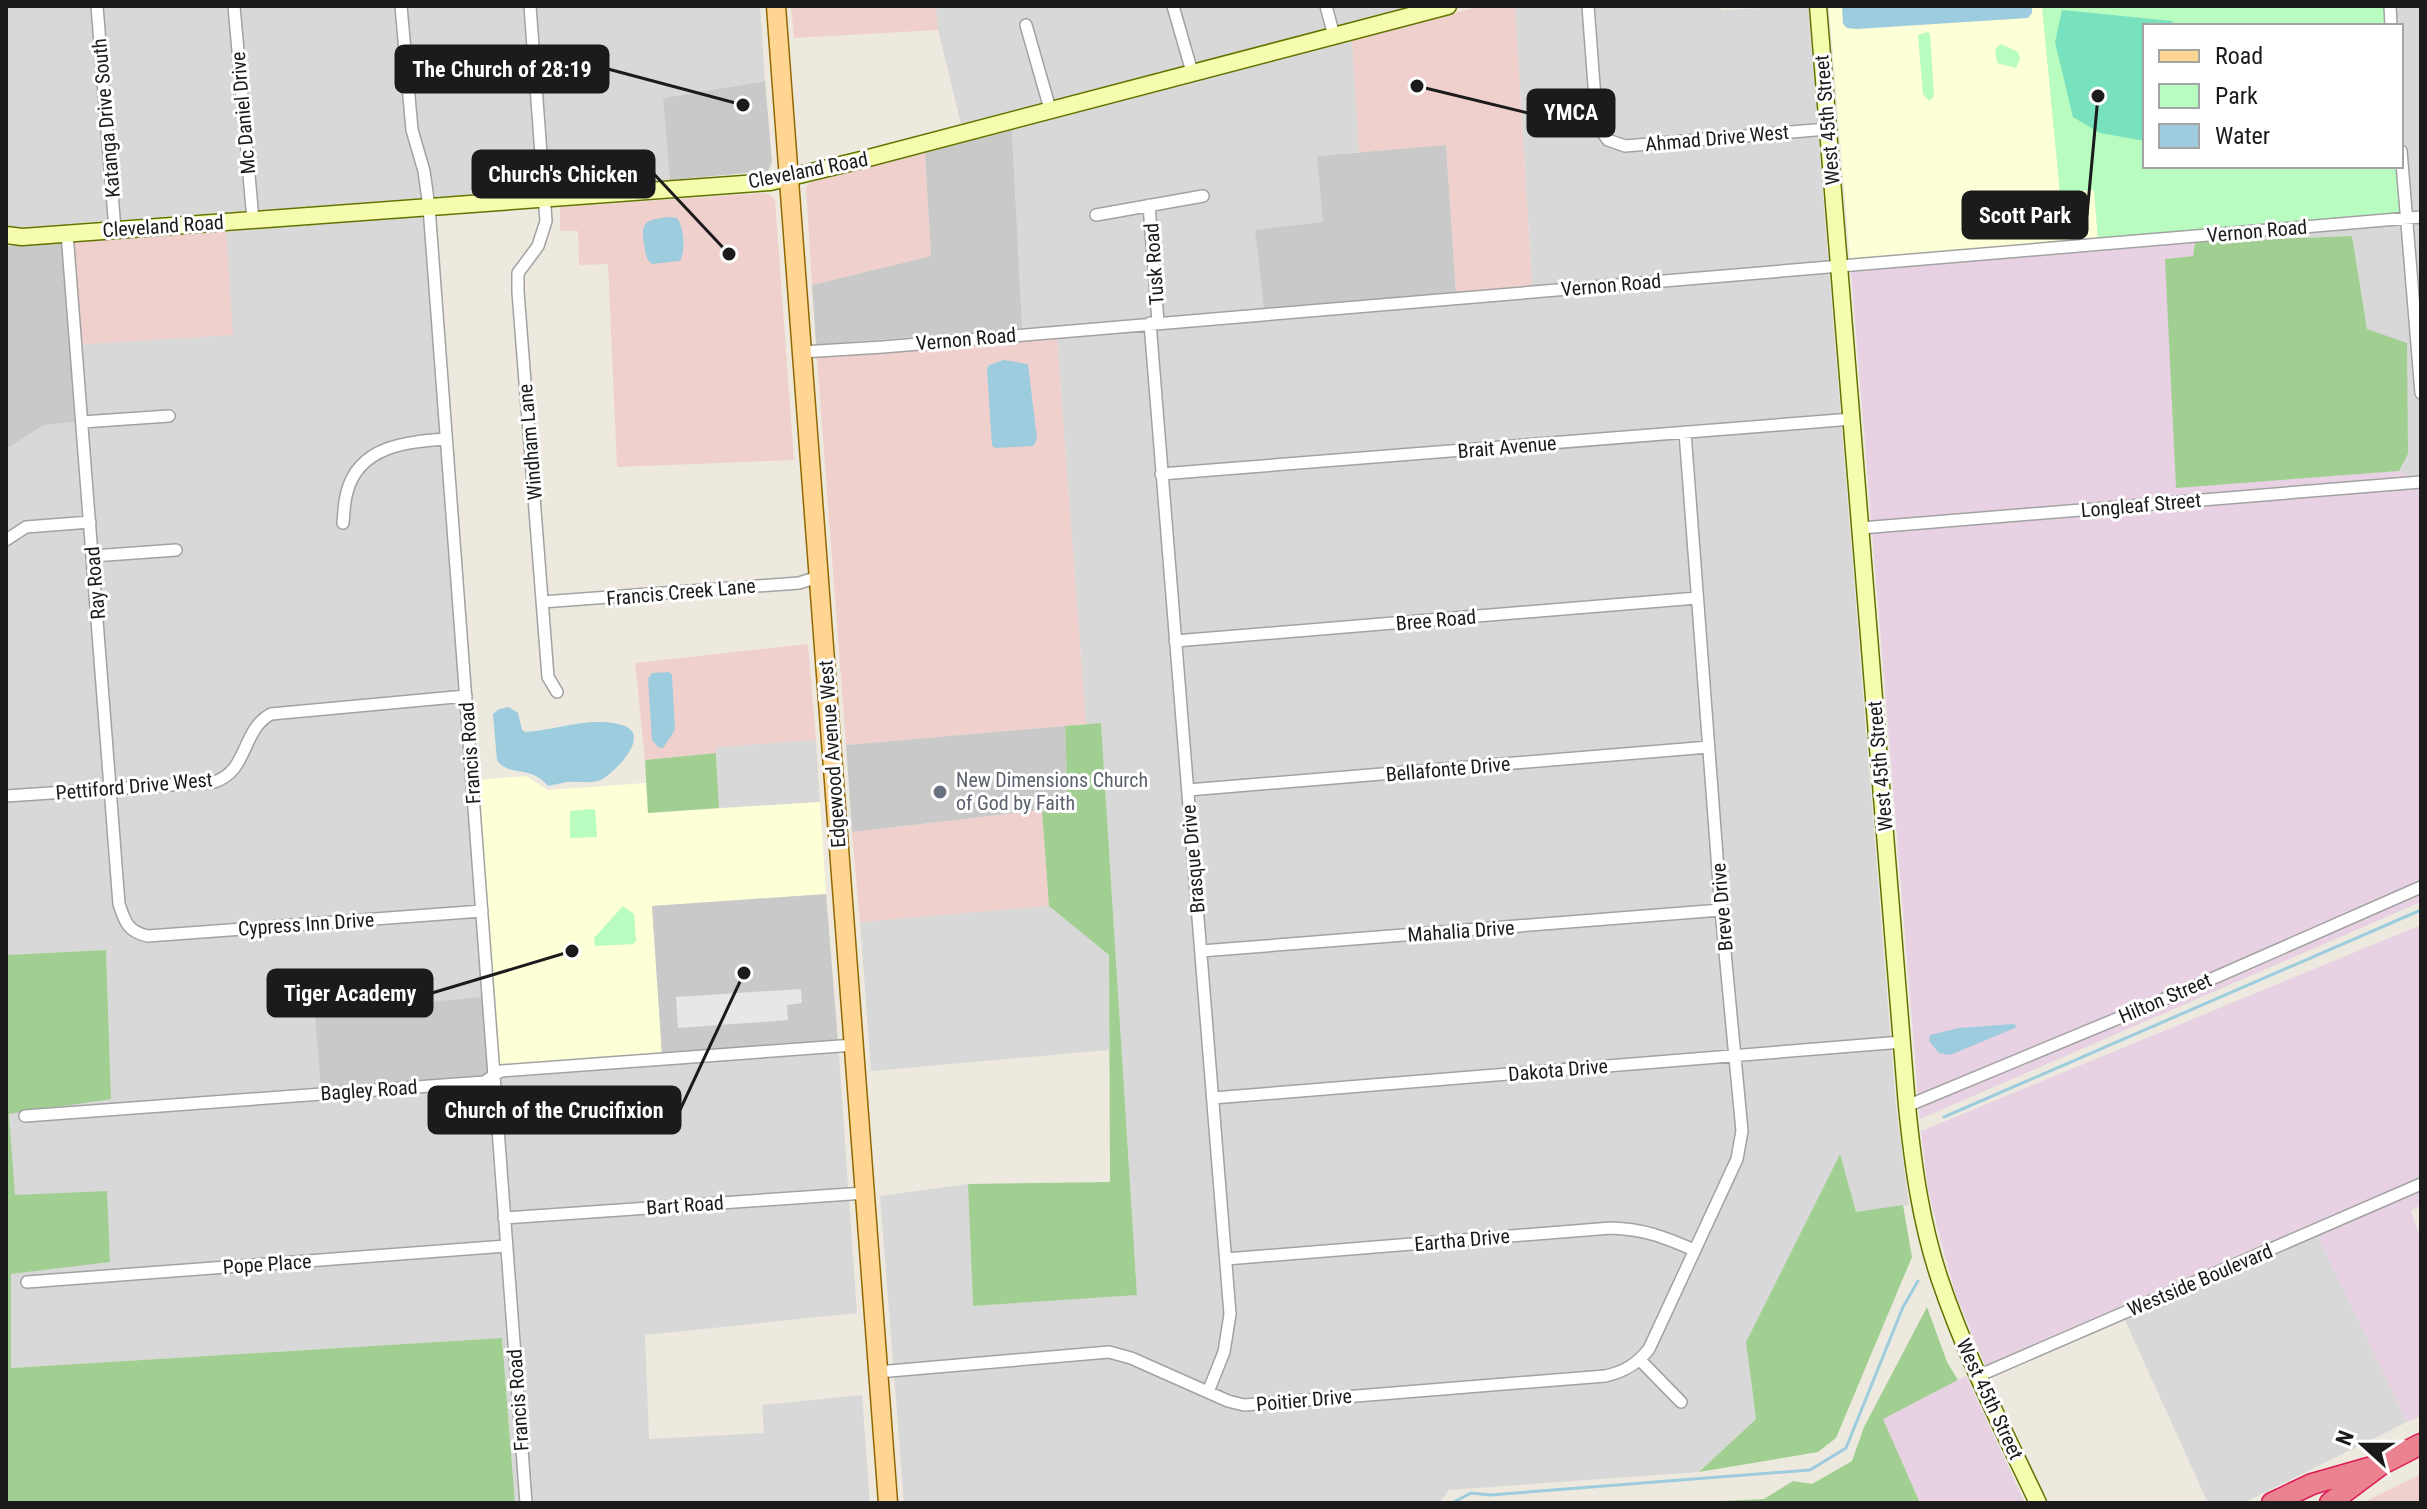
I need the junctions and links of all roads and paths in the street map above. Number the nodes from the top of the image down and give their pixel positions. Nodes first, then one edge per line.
1 (97, 6) edge
2 (234, 6) edge
3 (401, 6) edge
4 (530, 6) edge
5 (776, 6) edge
6 (1173, 6) edge
7 (1326, 6) edge
8 (1448, 6) edge
9 (1588, 6) edge
10 (1818, 6) edge
11 (1026, 25) dead end
12 (1334, 36) junction
13 (1192, 72) junction
14 (1050, 109) junction
15 (1827, 129) junction
16 (2402, 168) edge
17 (788, 178) junction
18 (1203, 196) dead end
19 (545, 197) junction
20 (1149, 205) junction
21 (429, 207) junction
22 (1096, 215) dead end
23 (2421, 217) edge
24 (2406, 218) junction
25 (253, 220) junction
26 (115, 230) junction
27 (67, 233) junction
28 (6, 235) edge
29 (1840, 266) junction
30 (1154, 323) junction
31 (802, 352) junction
32 (2421, 393) edge
33 (169, 416) dead end
34 (1852, 419) junction
35 (82, 422) junction
36 (1685, 432) junction
37 (445, 439) junction
38 (1161, 474) junction
39 (2421, 482) edge
40 (90, 522) junction
41 (343, 523) dead end
42 (1861, 528) junction
43 (6, 540) edge
44 (176, 550) dead end
45 (93, 556) junction
46 (818, 577) junction
47 (1697, 598) junction
48 (542, 602) junction
49 (1175, 641) junction
50 (557, 692) dead end
51 (466, 696) junction
52 (1709, 747) junction
53 (111, 789) junction
54 (1188, 790) junction
55 (6, 796) edge
56 (2421, 887) edge
57 (1721, 910) junction
58 (482, 911) junction
59 (131, 930) joint
60 (1201, 951) junction
61 (1902, 1042) junction
62 (854, 1045) junction
63 (1735, 1055) junction
64 (494, 1076) junction
65 (1213, 1098) junction
66 (1907, 1106) junction
67 (25, 1116) dead end
68 (2421, 1184) edge
69 (865, 1193) junction
70 (504, 1218) junction
71 (506, 1246) junction
72 (1694, 1250) junction
73 (1226, 1259) junction
74 (27, 1282) dead end
75 (1640, 1360) junction
76 (878, 1372) junction
77 (1978, 1376) junction
78 (1208, 1392) junction
79 (1681, 1402) dead end
80 (2421, 1444) edge
81 (2382, 1464) junction
82 (526, 1503) edge
83 (888, 1503) edge
84 (2038, 1503) edge
85 (2272, 1503) edge
86 (2330, 1503) edge

1 - 26 street, Katanga Drive South
2 - 25 street, Mc Daniel Drive
3 - 21 street, Francis Road
4 - 19 street, Windham Lane
5 - 17 main road, Edgewood Avenue West
6 - 13 street
7 - 12 street
8 - 12 street, Cleveland Road
9 - 15 street, Ahmad Drive West
10 - 15 street, West 45th Street
11 - 14 street
12 - 13 street, Cleveland Road
13 - 14 street, Cleveland Road
14 - 17 street, Cleveland Road
15 - 29 street, West 45th Street
16 - 24 street
17 - 19 street, Cleveland Road
17 - 31 main road, Edgewood Avenue West
18 - 20 street
19 - 21 street, Cleveland Road
19 - 48 street, Windham Lane
20 - 22 street
20 - 30 street, Tusk Road
21 - 25 street, Cleveland Road
21 - 37 street, Francis Road
23 - 24 street, Vernon Road
24 - 29 street, Vernon Road
24 - 32 street
25 - 26 street, Cleveland Road
26 - 27 street, Cleveland Road
27 - 28 street, Cleveland Road
27 - 35 street, Ray Road
29 - 30 street, Vernon Road
29 - 34 street, West 45th Street
30 - 31 street, Vernon Road
30 - 38 street, Brasque Drive
31 - 46 main road, Edgewood Avenue West
33 - 35 street
34 - 36 street, Brait Avenue
34 - 42 street, West 45th Street
35 - 40 street, Ray Road
36 - 38 street, Brait Avenue
36 - 47 street, Breve Drive
37 - 41 street
37 - 51 street, Francis Road
38 - 49 street, Brasque Drive
39 - 42 street, Longleaf Street
40 - 43 street
40 - 45 street, Ray Road
42 - 61 street, West 45th Street
44 - 45 street
45 - 53 street, Ray Road
46 - 48 street, Francis Creek Lane
46 - 62 main road, Edgewood Avenue West
47 - 49 street, Bree Road
47 - 52 street, Breve Drive
48 - 50 street, Windham Lane
49 - 54 street, Brasque Drive
51 - 53 street, Pettiford Drive West
51 - 58 street, Francis Road
52 - 54 street, Bellafonte Drive
52 - 57 street, Breve Drive
53 - 55 street, Pettiford Drive West
53 - 59 street, Ray Road
54 - 60 street, Brasque Drive
56 - 66 street, Hilton Street
57 - 60 street, Mahalia Drive
57 - 63 street, Breve Drive
58 - 59 street, Cypress Inn Drive
58 - 64 street, Francis Road
60 - 65 street, Brasque Drive
61 - 63 street, Dakota Drive
61 - 66 street, West 45th Street
62 - 64 street, Bagley Road
62 - 69 main road, Edgewood Avenue West
63 - 65 street, Dakota Drive
63 - 72 street, Breve Drive
64 - 67 street, Bagley Road
64 - 70 street, Francis Road
65 - 73 street, Brasque Drive
66 - 77 street, West 45th Street
68 - 77 street, Westside Boulevard
69 - 70 street, Bart Road
69 - 76 main road, Edgewood Avenue West
70 - 71 street, Francis Road
71 - 74 street, Pope Place
71 - 82 street, Francis Road
72 - 73 street, Eartha Drive
72 - 75 street, Breve Drive
73 - 78 street, Brasque Drive
75 - 78 street, Poitier Drive
75 - 79 street
76 - 78 street, Poitier Drive
76 - 83 main road, Edgewood Avenue West
77 - 84 street, West 45th Street
80 - 81 highway
81 - 85 highway
81 - 86 highway

